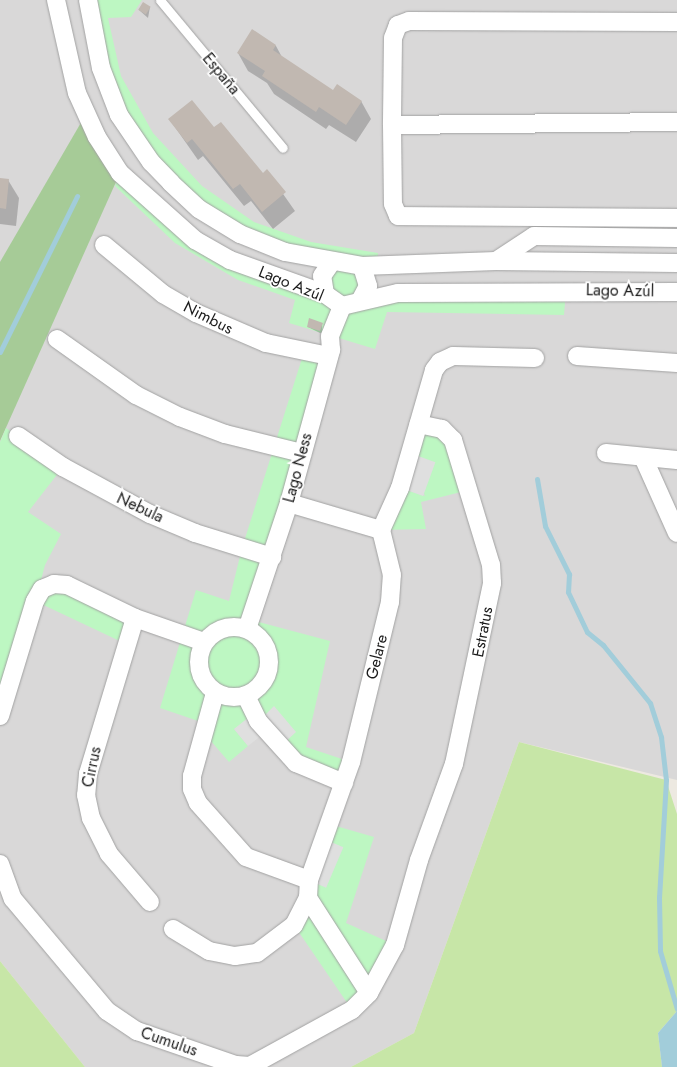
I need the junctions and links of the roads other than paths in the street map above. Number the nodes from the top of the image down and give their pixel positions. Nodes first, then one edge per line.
1 (56, 0) edge
2 (88, 0) edge
3 (159, 0) edge
4 (163, 0) edge
5 (677, 22) edge
6 (677, 122) edge
7 (392, 125) junction
8 (283, 148) dead end
9 (638, 218) junction
10 (677, 218) edge
11 (639, 237) junction
12 (677, 238) edge
13 (104, 245) dead end
14 (496, 261) junction
15 (331, 263) junction
16 (677, 263) edge
17 (362, 266) junction
18 (677, 292) edge
19 (325, 294) junction
20 (360, 301) junction
21 (340, 313) junction
22 (57, 339) dead end
23 (330, 353) junction
24 (577, 356) dead end
25 (535, 358) dead end
26 (677, 363) edge
27 (419, 424) junction
28 (18, 436) dead end
29 (302, 453) junction
30 (606, 453) dead end
31 (643, 457) junction
32 (677, 460) edge
33 (289, 503) junction
34 (381, 530) junction
35 (677, 533) edge
36 (272, 557) junction
37 (135, 618) junction
38 (247, 629) junction
39 (204, 642) junction
40 (215, 693) junction
41 (246, 696) junction
42 (0, 716) edge
43 (344, 783) junction
44 (418, 860) joint
45 (0, 864) edge
46 (309, 880) junction
47 (308, 898) junction
48 (150, 902) dead end
49 (174, 929) dead end
50 (369, 993) junction

1 - 19 street, Lago Azúl
2 - 15 street, Lago Azúl
3 - 4 lane, España
3 - 8 lane, España
5 - 7 street
6 - 7 street
7 - 9 street
9 - 10 street
9 - 11 street
11 - 12 street
11 - 14 street
13 - 23 street, Nimbus
14 - 16 street, Lago Azúl
14 - 17 street, Lago Azúl
15 - 17 street, Lago Azúl
15 - 19 street
17 - 20 street
18 - 20 street, Lago Azúl
19 - 21 street, Lago Azúl
20 - 21 street, Lago Azúl
21 - 23 street, Lago Ness
22 - 29 street
23 - 29 street, Lago Ness
24 - 26 street
25 - 27 street
27 - 34 street
27 - 44 street, Estratus
28 - 36 street, Nebula
29 - 33 street, Lago Ness
30 - 31 street
31 - 32 street
31 - 35 street
33 - 34 street
33 - 36 street, Lago Ness
34 - 43 street, Gelare
36 - 38 street, Lago Ness
37 - 39 street
37 - 42 street
37 - 48 street, Cirrus
38 - 39 street
38 - 41 street
39 - 40 street
40 - 41 street
40 - 46 street
41 - 43 street
43 - 46 street, Gelare
44 - 50 street, Cumulus
45 - 50 street, Cumulus
46 - 47 street
47 - 49 street
47 - 50 street

